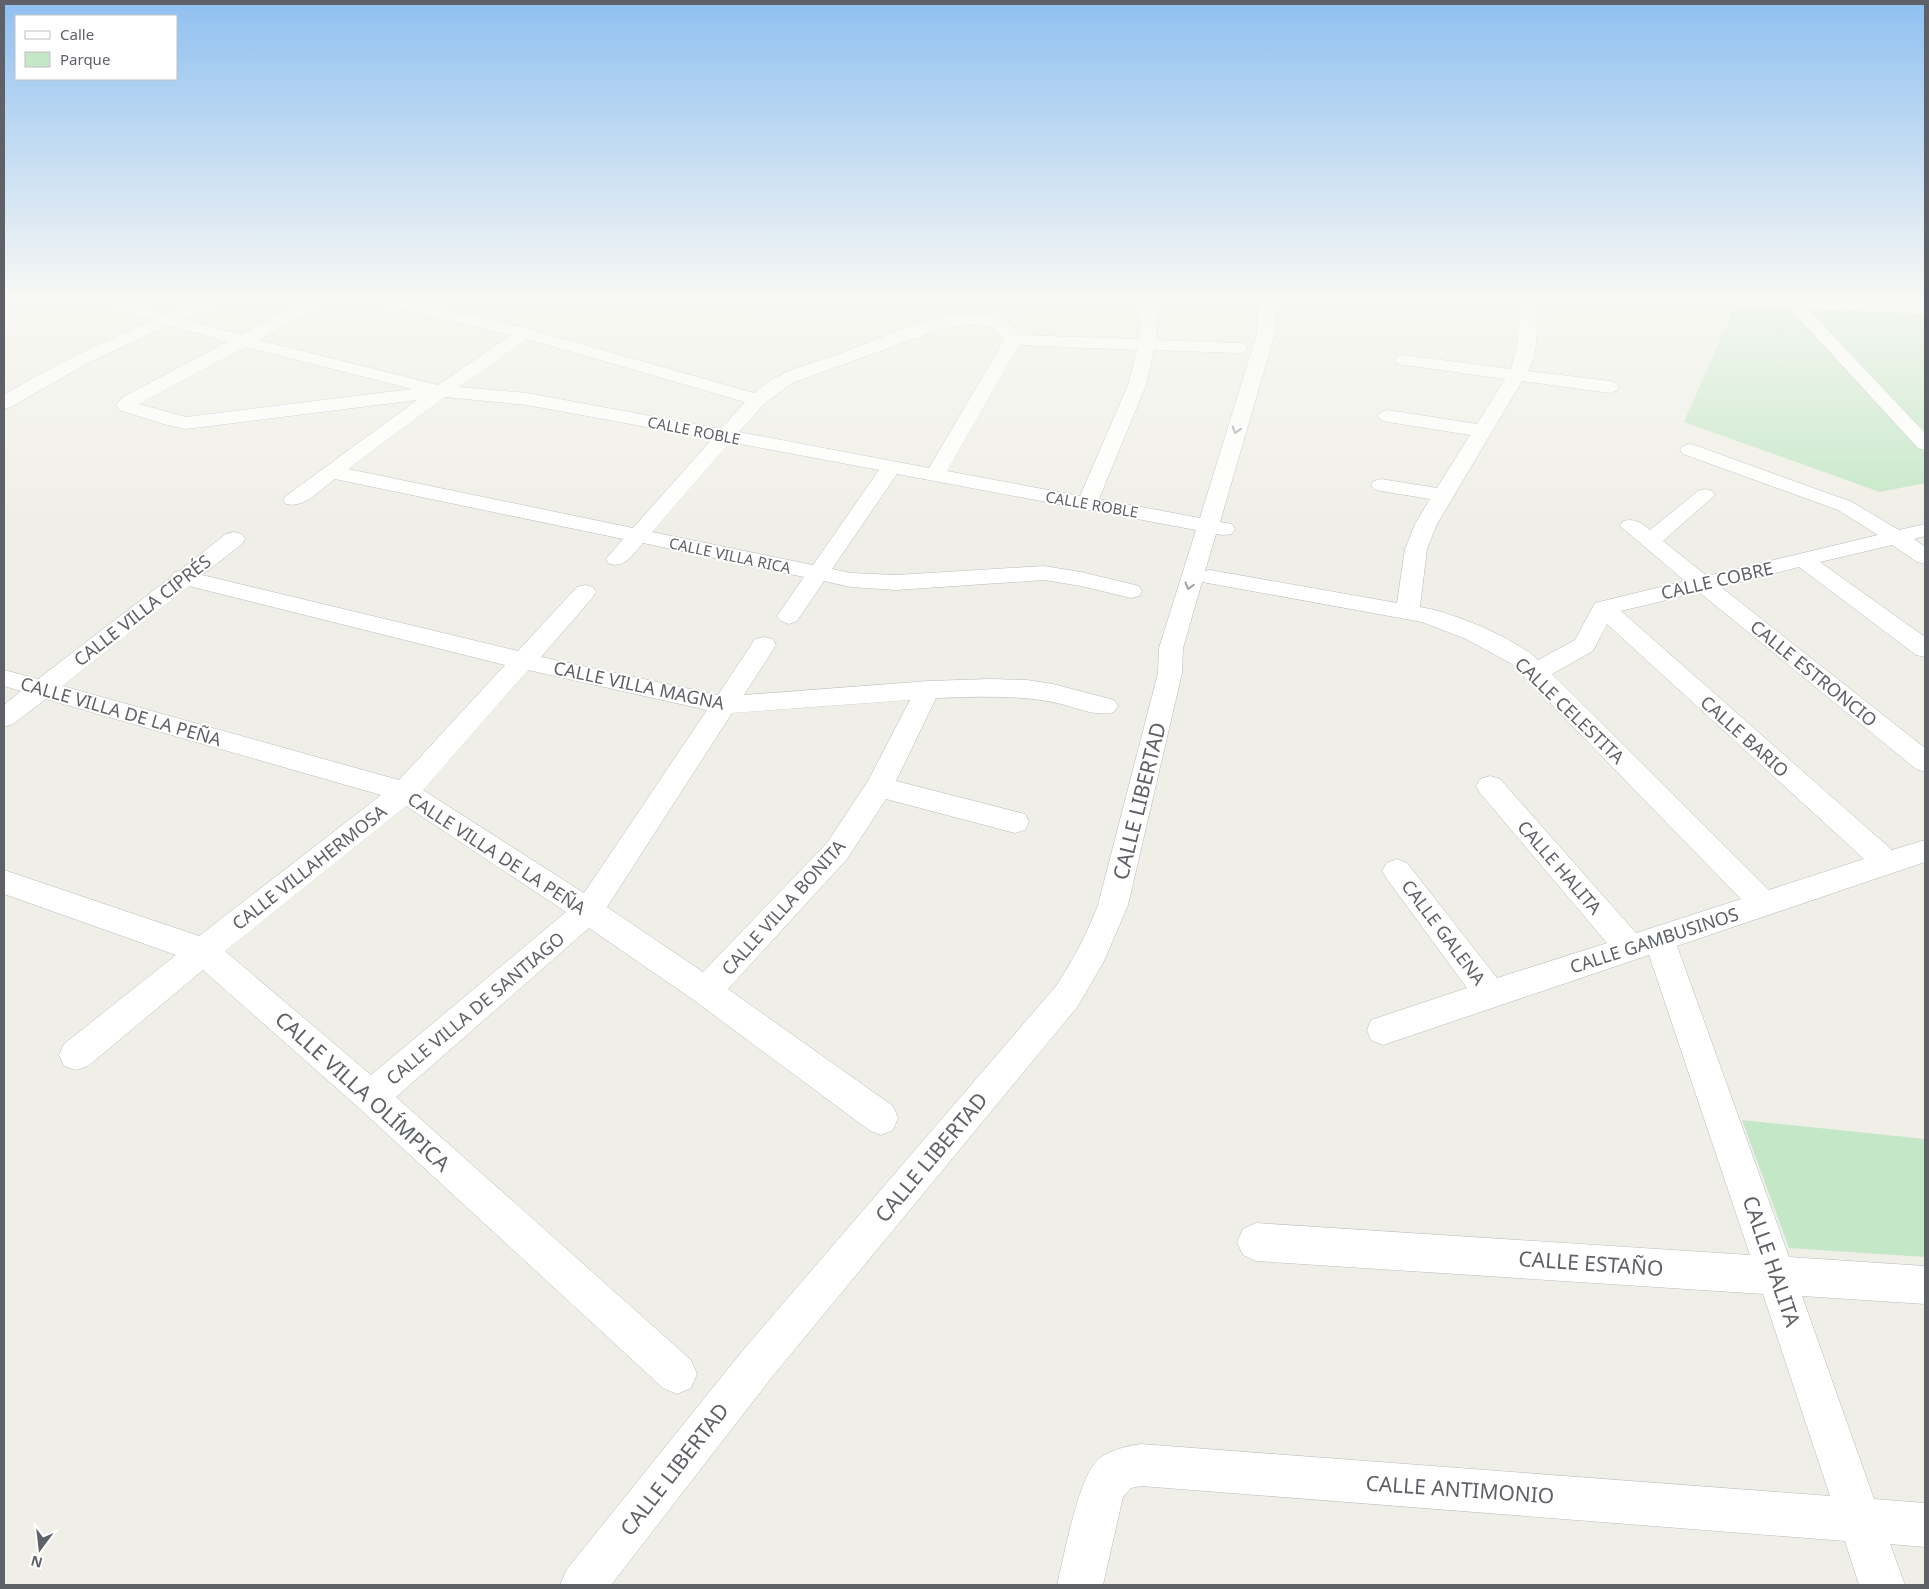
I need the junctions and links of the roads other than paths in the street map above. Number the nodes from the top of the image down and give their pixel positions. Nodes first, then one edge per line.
1 (55, 373) edge
2 (183, 373) edge
3 (371, 373) edge
4 (467, 373) edge
5 (664, 373) edge
6 (802, 373) edge
7 (994, 373) edge
8 (1140, 373) edge
9 (1267, 373) edge
10 (1502, 373) edge
11 (1858, 373) edge
12 (1516, 375) junction
13 (1610, 387) dead end
14 (441, 391) junction
15 (757, 400) junction
16 (4, 403) edge
17 (1388, 416) dead end
18 (1480, 432) junction
19 (724, 436) junction
20 (1925, 444) edge
21 (1690, 450) dead end
22 (891, 467) junction
23 (332, 472) junction
24 (935, 475) junction
25 (1381, 485) dead end
26 (1442, 495) junction
27 (1704, 496) dead end
28 (293, 500) dead end
29 (1087, 503) junction
30 (1631, 526) dead end
31 (1215, 527) junction
32 (1925, 530) edge
33 (637, 535) junction
34 (1896, 537) junction
35 (234, 538) dead end
36 (1650, 541) junction
37 (1925, 556) edge
38 (617, 559) dead end
39 (1804, 560) junction
40 (818, 574) junction
41 (182, 577) junction
42 (1210, 577) junction
43 (1703, 583) junction
44 (1131, 591) dead end
45 (585, 592) dead end
46 (1603, 608) junction
47 (1408, 611) junction
48 (789, 616) dead end
49 (764, 645) dead end
50 (1925, 649) edge
51 (523, 661) junction
52 (1529, 665) junction
53 (1170, 673) junction
54 (4, 678) edge
55 (42, 688) junction
56 (928, 690) junction
57 (724, 705) junction
58 (1105, 706) dead end
59 (4, 718) edge
60 (1925, 762) edge
61 (1490, 786) dead end
62 (879, 787) junction
63 (405, 792) junction
64 (1015, 822) dead end
65 (1925, 851) edge
66 (1888, 864) junction
67 (1397, 871) dead end
68 (4, 882) edge
69 (1764, 904) junction
70 (588, 911) junction
71 (1644, 943) junction
72 (203, 951) junction
73 (706, 991) junction
74 (1490, 994) junction
75 (1383, 1030) dead end
76 (76, 1055) dead end
77 (371, 1097) junction
78 (881, 1118) dead end
79 (1256, 1242) dead end
80 (1777, 1276) junction
81 (1925, 1285) edge
82 (677, 1374) dead end
83 (1861, 1520) junction
84 (1925, 1525) edge
85 (583, 1585) edge
86 (1080, 1585) edge
87 (1882, 1585) edge

1 - 16 street
2 - 14 street
3 - 14 street, CALLE ROBLE
4 - 14 street
5 - 15 street
6 - 15 street
7 - 24 street
8 - 29 street
9 - 31 street, CALLE LIBERTAD
10 - 12 street
11 - 20 street
12 - 13 street
12 - 18 street
14 - 19 street, CALLE ROBLE
14 - 23 street
15 - 19 street
17 - 18 street
18 - 26 street
19 - 22 street, CALLE ROBLE
19 - 33 street
21 - 34 street
22 - 24 street, CALLE ROBLE
22 - 40 street
23 - 28 street
23 - 33 street, CALLE VILLA RICA
24 - 29 street, CALLE ROBLE
25 - 26 street
26 - 47 street
27 - 36 street
29 - 31 street, CALLE ROBLE
30 - 36 street, CALLE ESTRONCIO
31 - 42 street, CALLE LIBERTAD
31 -> 53 street, CALLE LIBERTAD
32 - 34 street, CALLE COBRE
33 - 38 street
33 - 40 street, CALLE VILLA RICA
34 - 37 street
34 - 39 street, CALLE COBRE
35 - 41 street, CALLE VILLA CIPRÉS
36 - 43 street, CALLE ESTRONCIO
39 - 43 street, CALLE COBRE
39 - 50 street
40 - 44 street, CALLE VILLA RICA
40 - 48 street
41 - 51 street, CALLE VILLA MAGNA
41 - 55 street, CALLE VILLA CIPRÉS
42 - 47 street, CALLE CELESTITA
42 - 53 street, CALLE LIBERTAD
43 - 46 street, CALLE COBRE
43 - 60 street, CALLE ESTRONCIO
45 - 51 street, CALLE VILLAHERMOSA
46 - 52 street
46 - 66 street, CALLE BARIO
47 - 52 street, CALLE CELESTITA
49 - 57 street, CALLE VILLA DE SANTIAGO
51 - 57 street, CALLE VILLA MAGNA
51 - 63 street, CALLE VILLAHERMOSA
52 - 69 street, CALLE CELESTITA
53 - 85 street, CALLE LIBERTAD
54 - 55 street, CALLE VILLA DE LA PEÑA
55 - 59 street, CALLE VILLA CIPRÉS
55 - 63 street, CALLE VILLA DE LA PEÑA
56 - 57 street, CALLE VILLA MAGNA
56 - 58 street, CALLE VILLA MAGNA
56 - 62 street, CALLE VILLA BONITA
57 - 70 street, CALLE VILLA DE SANTIAGO
61 - 71 street, CALLE HALITA
62 - 64 street
62 - 73 street, CALLE VILLA BONITA
63 - 70 street, CALLE VILLA DE LA PEÑA
63 - 72 street, CALLE VILLAHERMOSA
65 - 66 street, CALLE GAMBUSINOS
66 - 69 street, CALLE GAMBUSINOS
67 - 74 street, CALLE GALENA
68 - 72 street, CALLE VILLA OLÍMPICA
69 - 71 street, CALLE GAMBUSINOS
70 - 73 street, CALLE VILLA DE LA PEÑA
70 - 77 street, CALLE VILLA DE SANTIAGO
71 - 74 street, CALLE GAMBUSINOS
71 - 80 street, CALLE HALITA
72 - 76 street, CALLE VILLAHERMOSA
72 - 77 street, CALLE VILLA OLÍMPICA
73 - 78 street, CALLE VILLA DE LA PEÑA
74 - 75 street, CALLE GAMBUSINOS
77 - 82 street, CALLE VILLA OLÍMPICA
79 - 80 street, CALLE ESTAÑO
80 - 81 street, CALLE ESTAÑO
80 - 83 street, CALLE HALITA
83 - 84 street, CALLE ANTIMONIO
83 - 86 street, CALLE ANTIMONIO
83 - 87 street, CALLE HALITA

